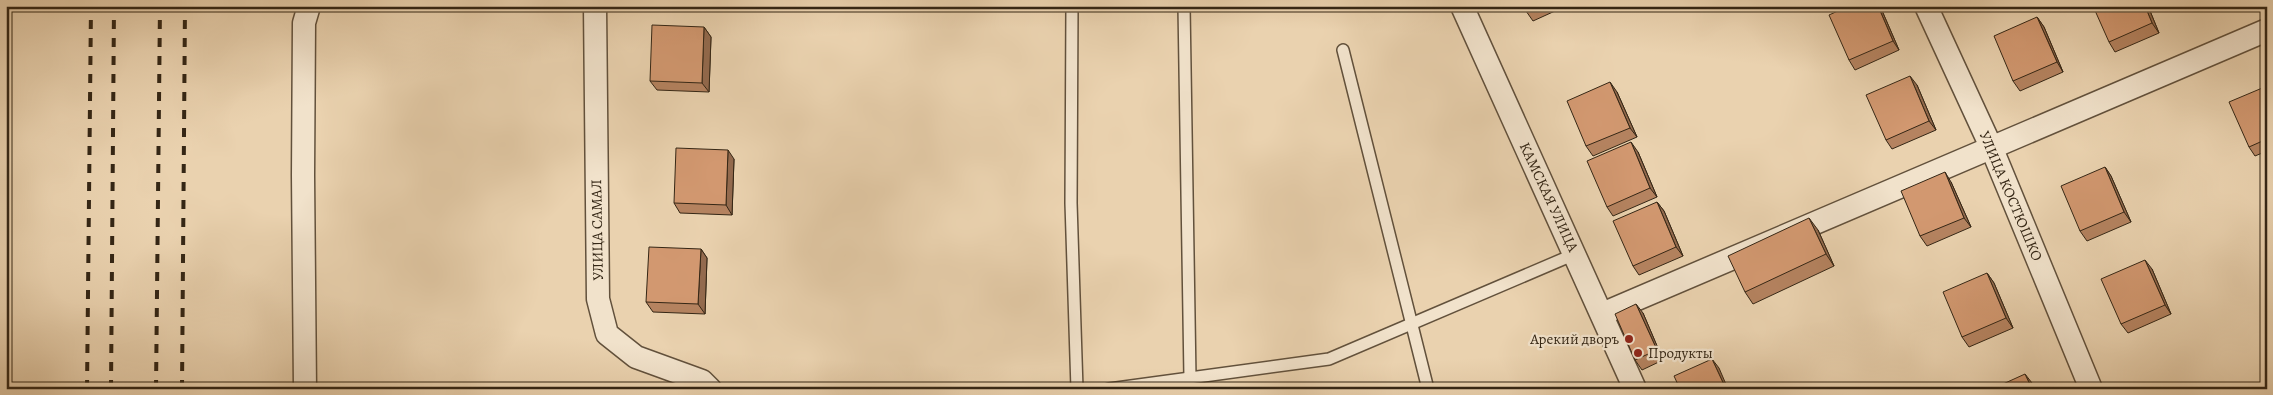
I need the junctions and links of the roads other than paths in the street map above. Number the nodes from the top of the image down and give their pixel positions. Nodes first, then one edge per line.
1 (309, 6) edge
2 (595, 6) edge
3 (1072, 6) edge
4 (1184, 6) edge
5 (1462, 6) edge
6 (1926, 6) edge
7 (2267, 30) edge
8 (1343, 50) dead end
9 (1992, 148) junction
10 (1576, 254) junction
11 (1602, 314) junction
12 (1411, 324) junction
13 (1190, 378) junction
14 (305, 389) edge
15 (710, 389) edge
16 (1077, 389) edge
17 (1110, 389) edge
18 (1428, 389) edge
19 (1635, 389) edge
20 (2092, 389) edge

1 - 14 street
2 - 15 street, УЛИЦА САМАЛ
3 - 16 lane
4 - 13 lane
5 - 10 street, КАМСКАЯ УЛИЦА
6 - 9 street, УЛИЦА КОСТЮШКО
7 - 9 street
8 - 12 lane
9 - 11 street
9 - 20 street, УЛИЦА КОСТЮШКО
10 - 11 street, КАМСКАЯ УЛИЦА
10 - 12 lane
11 - 19 street, КАМСКАЯ УЛИЦА
12 - 13 lane
12 - 18 lane
13 - 17 lane

